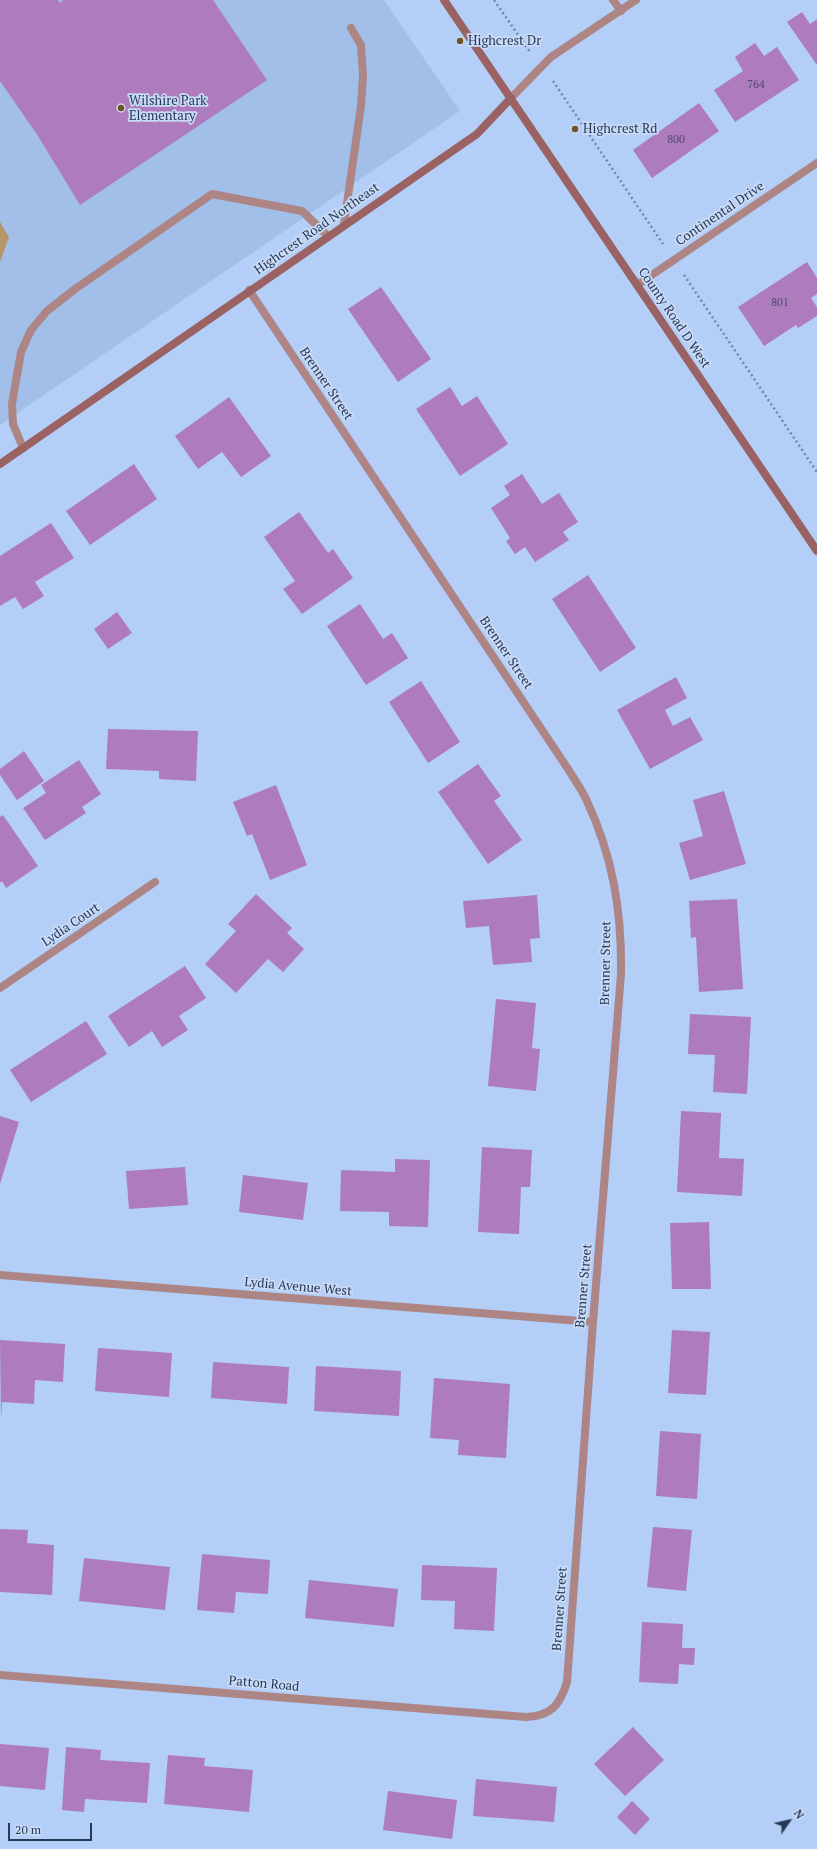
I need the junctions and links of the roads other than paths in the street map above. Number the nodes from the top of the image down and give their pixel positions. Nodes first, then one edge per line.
1 (444, 0) edge
2 (613, 0) edge
3 (636, 0) edge
4 (621, 11) junction
5 (351, 28) dead end
6 (511, 98) junction
7 (817, 163) edge
8 (344, 224) junction
9 (328, 236) junction
10 (637, 285) junction
11 (249, 290) junction
12 (24, 448) junction
13 (0, 464) edge
14 (817, 551) edge
15 (155, 882) dead end
16 (0, 988) edge
17 (0, 1275) edge
18 (593, 1322) junction
19 (0, 1675) edge
20 (526, 1717) joint

1 - 6 main road, County Road D West
2 - 4 street
3 - 4 street, Highcrest Road Northeast
4 - 6 street, Highcrest Road Northeast
5 - 8 street
6 - 8 main road, Highcrest Road Northeast
6 - 10 main road, County Road D West
7 - 10 street, Continental Drive
8 - 9 main road, Highcrest Road Northeast
9 - 11 main road, Highcrest Road Northeast
9 - 12 street
10 - 14 main road, County Road D West
11 - 12 main road, Highcrest Road Northeast
11 - 18 street, Brenner Street
12 - 13 main road, Highcrest Road Northeast
15 - 16 street, Lydia Court
17 - 18 street, Lydia Avenue West
18 - 20 street, Brenner Street
19 - 20 street, Patton Road

